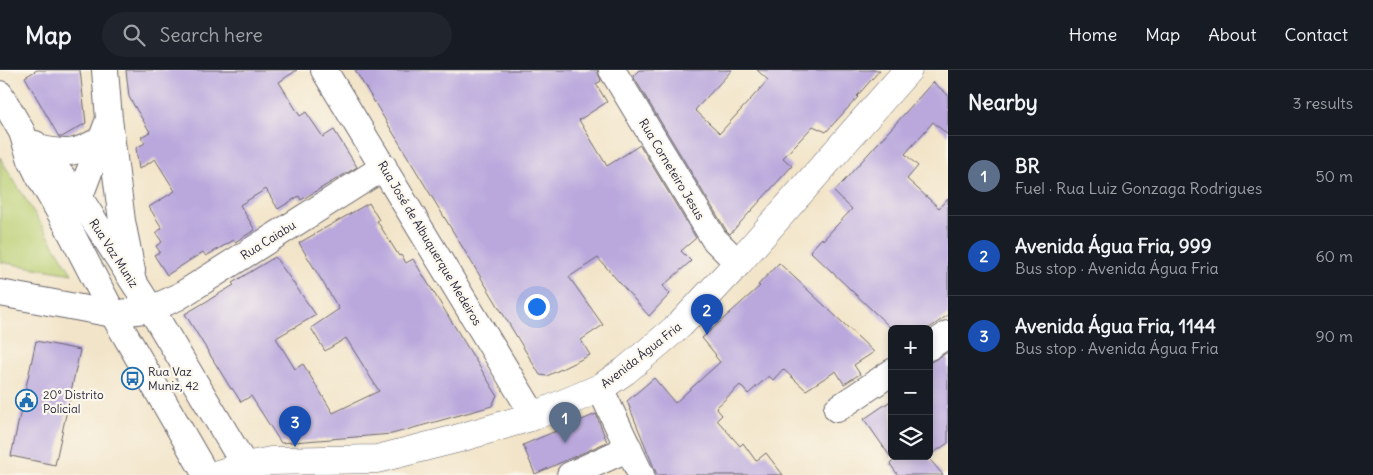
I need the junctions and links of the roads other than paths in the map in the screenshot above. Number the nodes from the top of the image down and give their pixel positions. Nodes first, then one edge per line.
1 (105, 70) edge
2 (324, 70) edge
3 (612, 70) edge
4 (908, 70) edge
5 (0, 94) edge
6 (105, 129) junction
7 (30, 140) junction
8 (384, 167) junction
9 (79, 197) junction
10 (67, 225) junction
11 (738, 263) junction
12 (134, 284) junction
13 (0, 293) edge
14 (151, 309) junction
15 (113, 314) junction
16 (948, 334) edge
17 (933, 344) edge
18 (888, 375) edge
19 (600, 388) junction
20 (837, 409) dead end
21 (534, 416) junction
22 (629, 448) junction
23 (244, 466) junction
24 (380, 467) edge
25 (206, 475) edge
26 (215, 475) edge
27 (570, 475) edge
28 (642, 475) edge

1 - 6 street
2 - 8 street, Rua José de Albuquerque Medeiros
3 - 11 street, Rua Corneteiro Jesus
4 - 11 main road, Avenida Água Fria
5 - 7 street, Rua Vaz Muniz
6 - 7 street
6 - 9 street
6 - 12 street
7 - 9 street, Rua Vaz Muniz
7 - 10 street, Rua Vaz Muniz
8 - 14 street, Rua Caiabu
8 - 21 street, Rua José de Albuquerque Medeiros
9 - 10 street, Rua Vaz Muniz
9 - 12 street, Rua Vaz Muniz
10 - 15 street, Rua Vaz Muniz
11 - 19 main road, Avenida Água Fria
12 - 14 street, Rua Vaz Muniz
13 - 15 street
14 - 15 street
14 - 23 street, Rua Vaz Muniz
15 - 25 street, Rua Vaz Muniz
16 - 17 street
18 - 20 street
19 - 21 main road, Avenida Água Fria
19 - 22 street
21 - 24 main road, Avenida Água Fria
22 - 27 street
22 - 28 street
23 - 24 main road, Avenida Água Fria
23 - 26 main road, Avenida Água Fria

